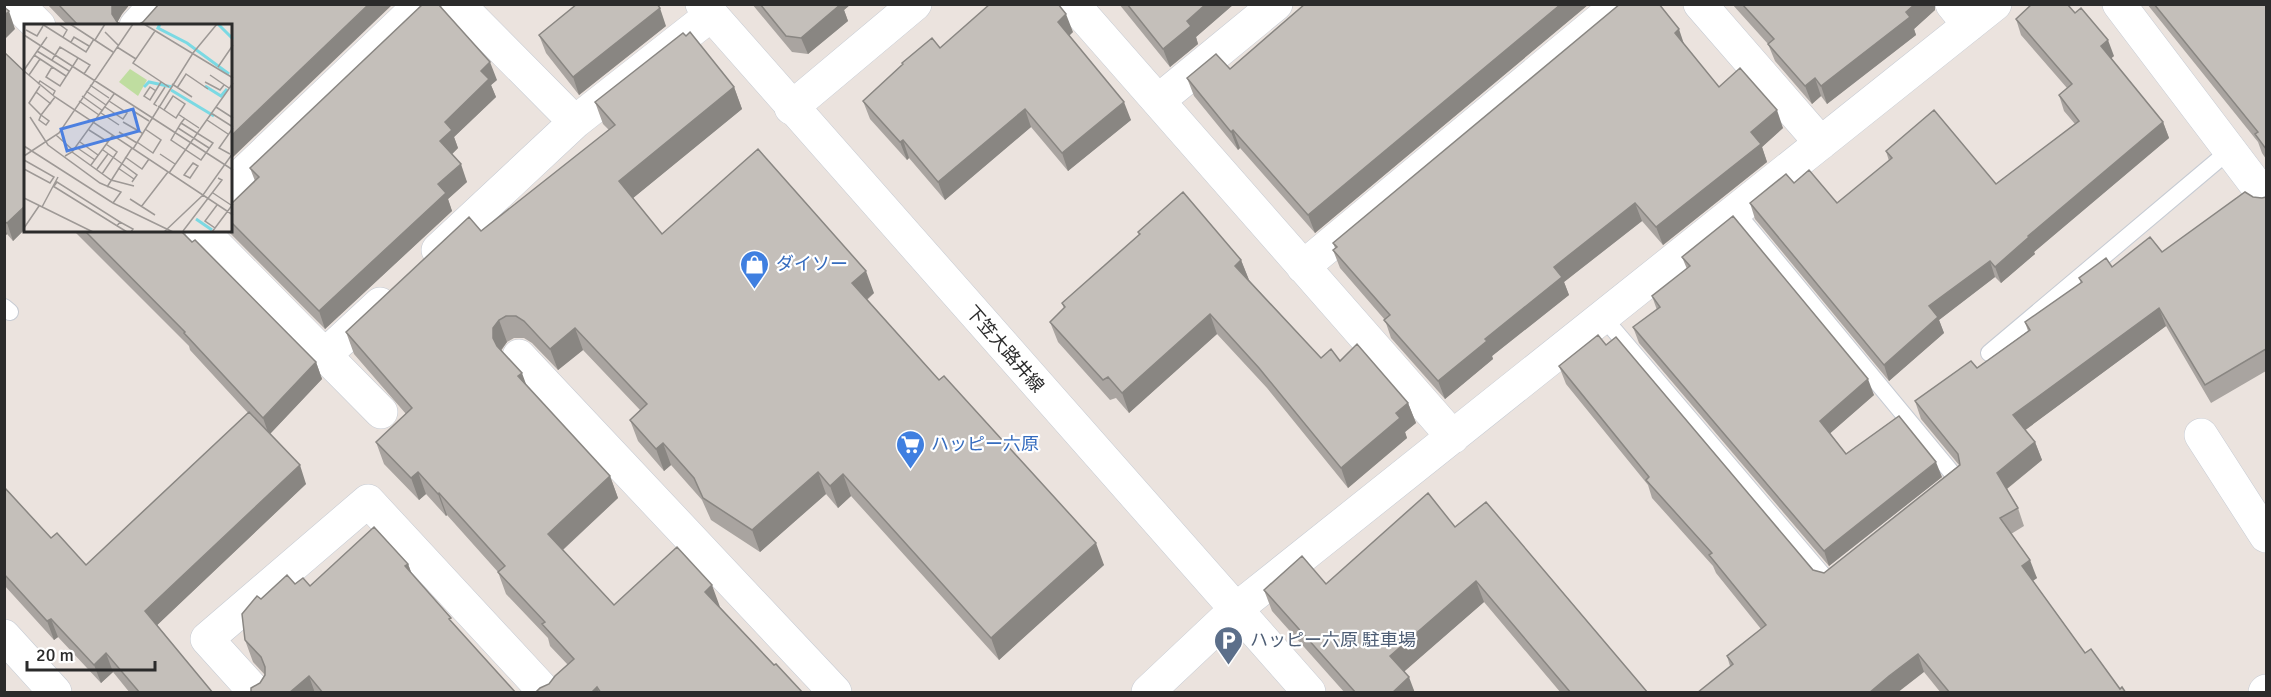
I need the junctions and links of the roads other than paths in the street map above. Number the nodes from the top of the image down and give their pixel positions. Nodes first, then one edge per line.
1 (16, 4) edge
2 (156, 4) edge
3 (422, 4) edge
4 (458, 4) edge
5 (915, 4) edge
6 (1073, 4) edge
7 (1276, 4) edge
8 (1619, 4) edge
9 (1701, 4) edge
10 (1995, 4) edge
11 (2119, 4) edge
12 (707, 10) edge
13 (1960, 15) edge
14 (37, 24) edge
15 (138, 24) edge
16 (1158, 101) junction
17 (791, 108) junction
18 (575, 122) junction
19 (1821, 143) junction
20 (2230, 150) junction
21 (232, 184) edge
22 (2266, 198) edge
23 (1736, 212) junction
24 (203, 232) edge
25 (1304, 267) junction
26 (1603, 317) junction
27 (1989, 352) dead end
28 (324, 356) junction
29 (519, 356) dead end
30 (381, 412) dead end
31 (2201, 435) dead end
32 (1453, 437) junction
33 (1938, 493) edge
34 (2266, 536) edge
35 (1846, 566) edge
36 (1236, 610) junction
37 (4, 636) edge
38 (55, 693) edge
39 (255, 693) edge
40 (545, 693) edge
41 (835, 693) edge
42 (1148, 693) edge
43 (1309, 693) edge

1 - 14 street
2 - 15 street
3 - 21 street
4 - 18 street
5 - 17 street
6 - 16 street
7 - 16 street
8 - 25 street
9 - 19 street
10 - 13 street
11 - 20 street
12 - 17 street, 下笠大路井線
12 - 18 street
13 - 19 street
16 - 25 street
17 - 36 street, 下笠大路井線
18 - 28 street
19 - 23 street
20 - 22 street
20 - 27 lane
23 - 26 street
23 - 33 lane
24 - 28 street
25 - 32 street
26 - 32 street
26 - 35 lane
28 - 30 street
29 - 41 street
31 - 34 street
32 - 36 street
36 - 42 street
36 - 43 street, 下笠大路井線
37 - 38 street
39 - 40 street

